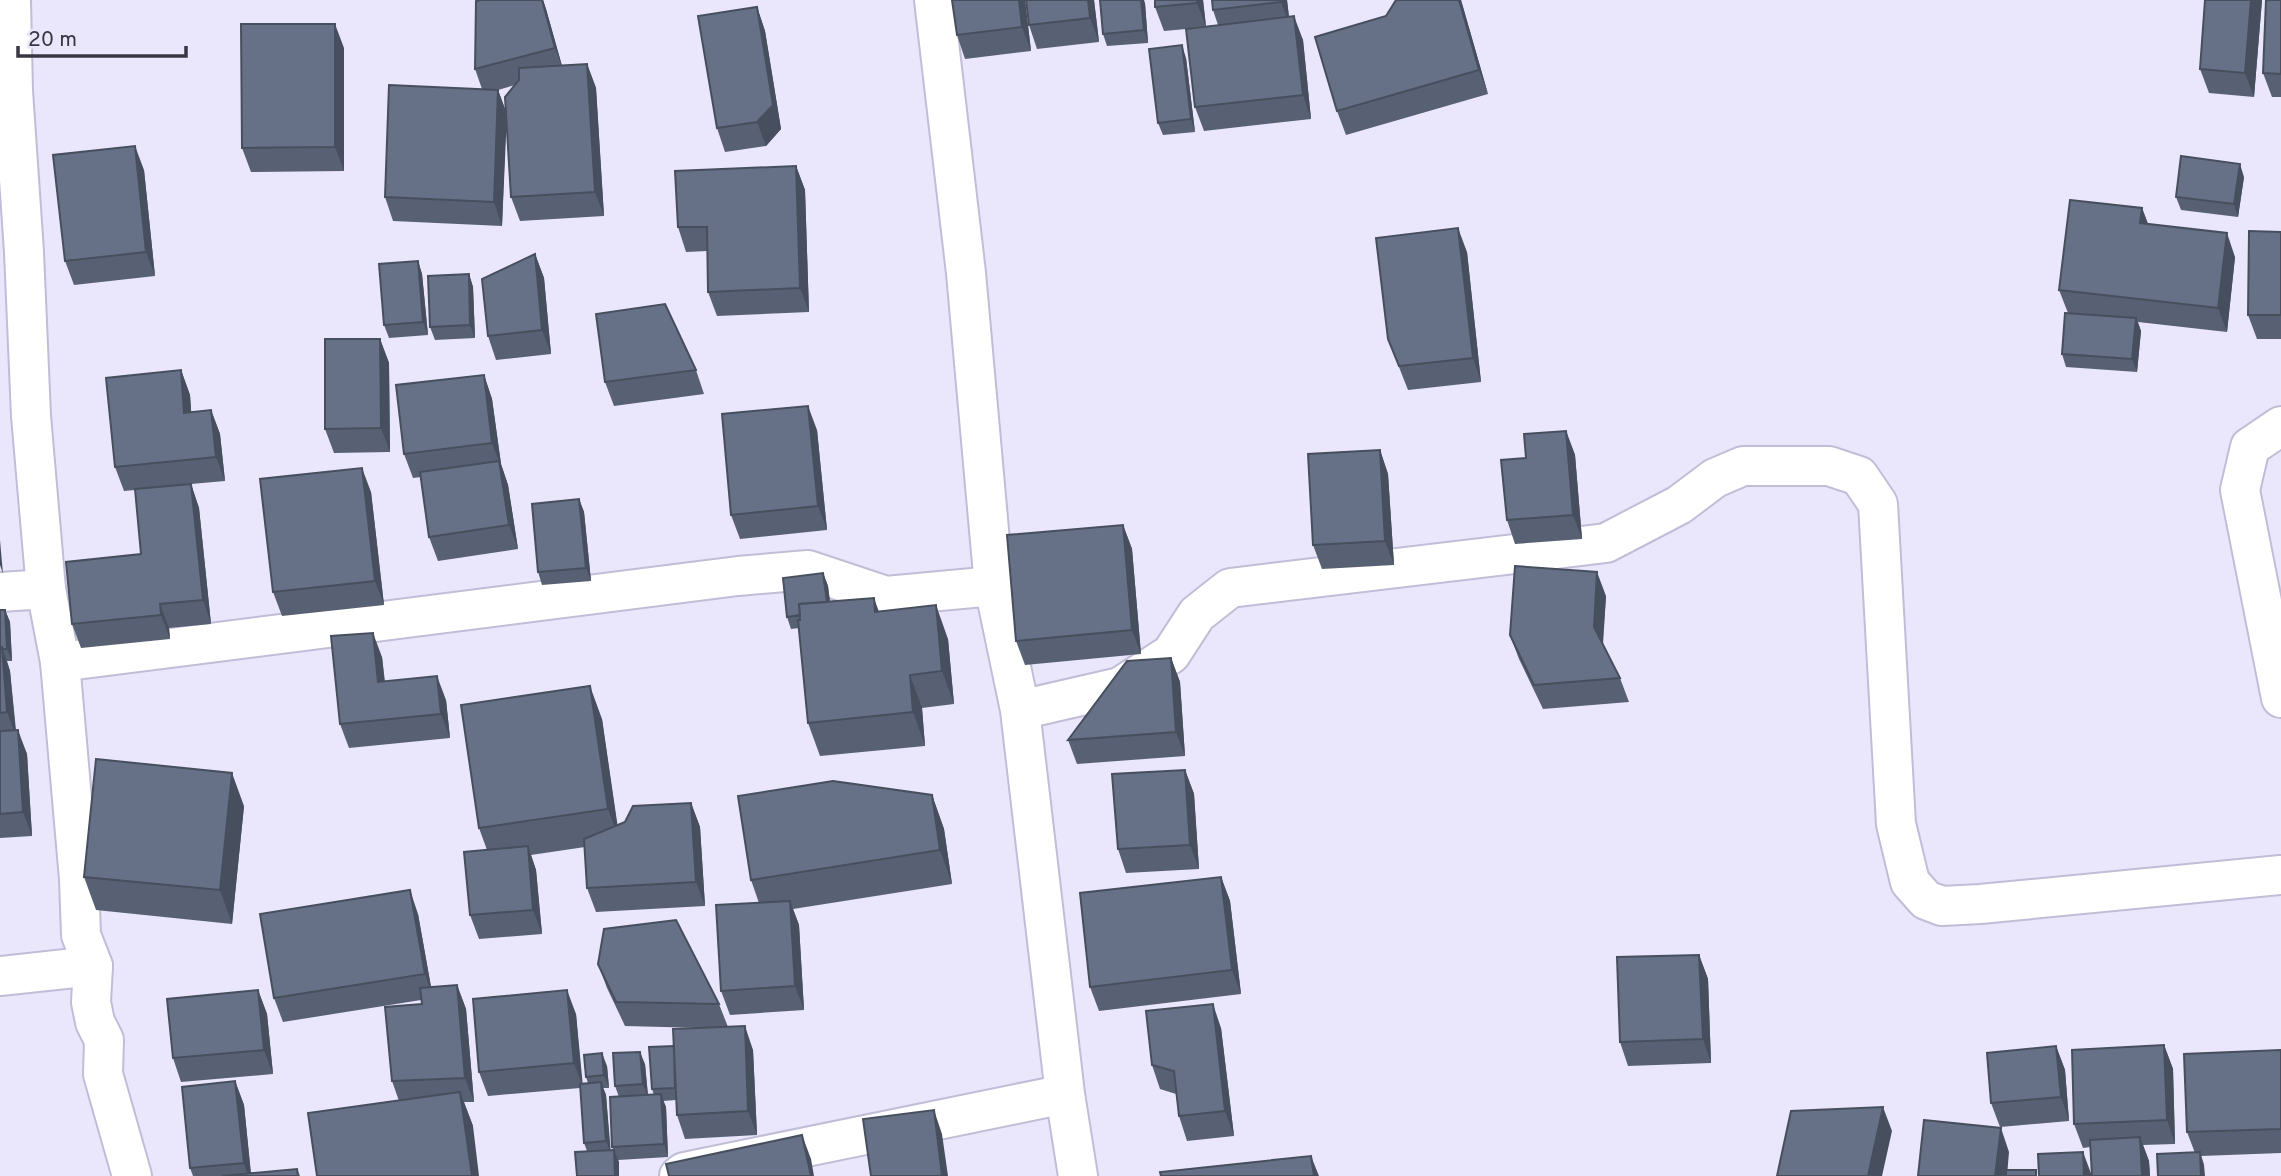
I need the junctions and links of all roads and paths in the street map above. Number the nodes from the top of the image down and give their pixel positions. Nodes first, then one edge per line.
1 (11, 0) edge
2 (934, 0) edge
3 (2281, 426) edge
4 (994, 586) junction
5 (46, 589) junction
6 (0, 592) edge
7 (60, 663) junction
8 (2281, 698) edge
9 (1020, 710) junction
10 (2281, 875) edge
11 (93, 967) junction
12 (0, 975) edge
13 (1065, 1094) junction
14 (132, 1176) edge
15 (679, 1176) edge
16 (1078, 1176) edge

1 - 5 street
2 - 4 street
3 - 8 street
4 - 7 street
4 - 9 street
5 - 6 street
5 - 7 street
7 - 11 street
9 - 10 street
9 - 13 street
11 - 12 street
11 - 14 street
13 - 15 street
13 - 16 street

